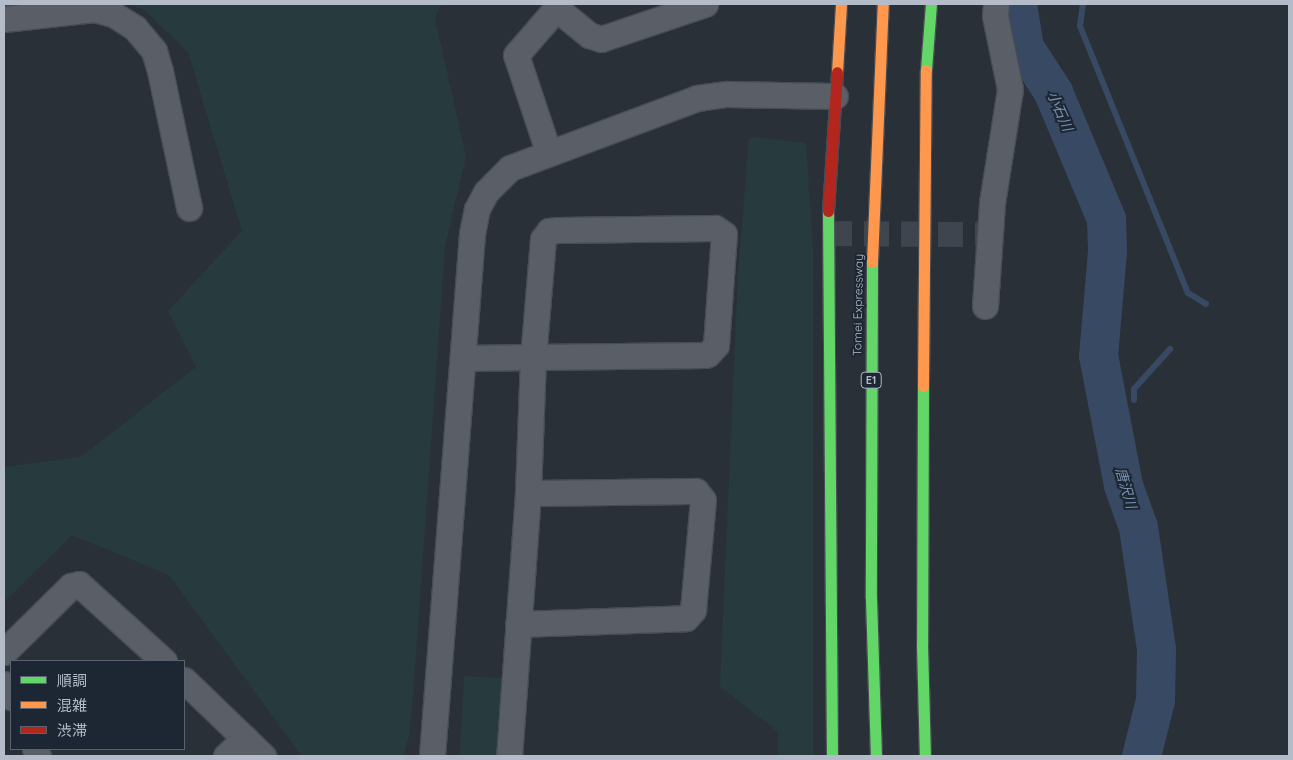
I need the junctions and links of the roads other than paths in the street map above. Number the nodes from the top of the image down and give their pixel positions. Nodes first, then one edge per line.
1 (706, 4) edge
2 (841, 4) edge
3 (883, 4) edge
4 (931, 4) edge
5 (996, 4) edge
6 (558, 6) edge
7 (4, 19) edge
8 (835, 96) junction
9 (548, 151) junction
10 (189, 208) dead end
11 (985, 306) dead end
12 (533, 357) junction
13 (464, 358) junction
14 (528, 493) junction
15 (518, 624) junction
16 (4, 652) edge
17 (163, 660) edge
18 (185, 681) edge
19 (4, 684) edge
20 (10, 695) edge
21 (244, 738) junction
22 (226, 756) edge
23 (263, 756) edge
24 (432, 756) edge
25 (509, 756) edge
26 (832, 756) edge
27 (876, 756) edge
28 (926, 756) edge

1 - 6 street
2 - 8 main road
3 - 27 main road, Tomei Expressway / E1
4 - 28 main road
5 - 11 street
6 - 9 street
7 - 10 street
8 - 9 street
8 - 26 main road
9 - 13 street
12 - 12 street
12 - 13 street
12 - 14 street
13 - 24 street
14 - 15 street
14 - 15 street
15 - 25 street
16 - 17 street
18 - 21 street
19 - 20 street
21 - 22 street
21 - 23 street

